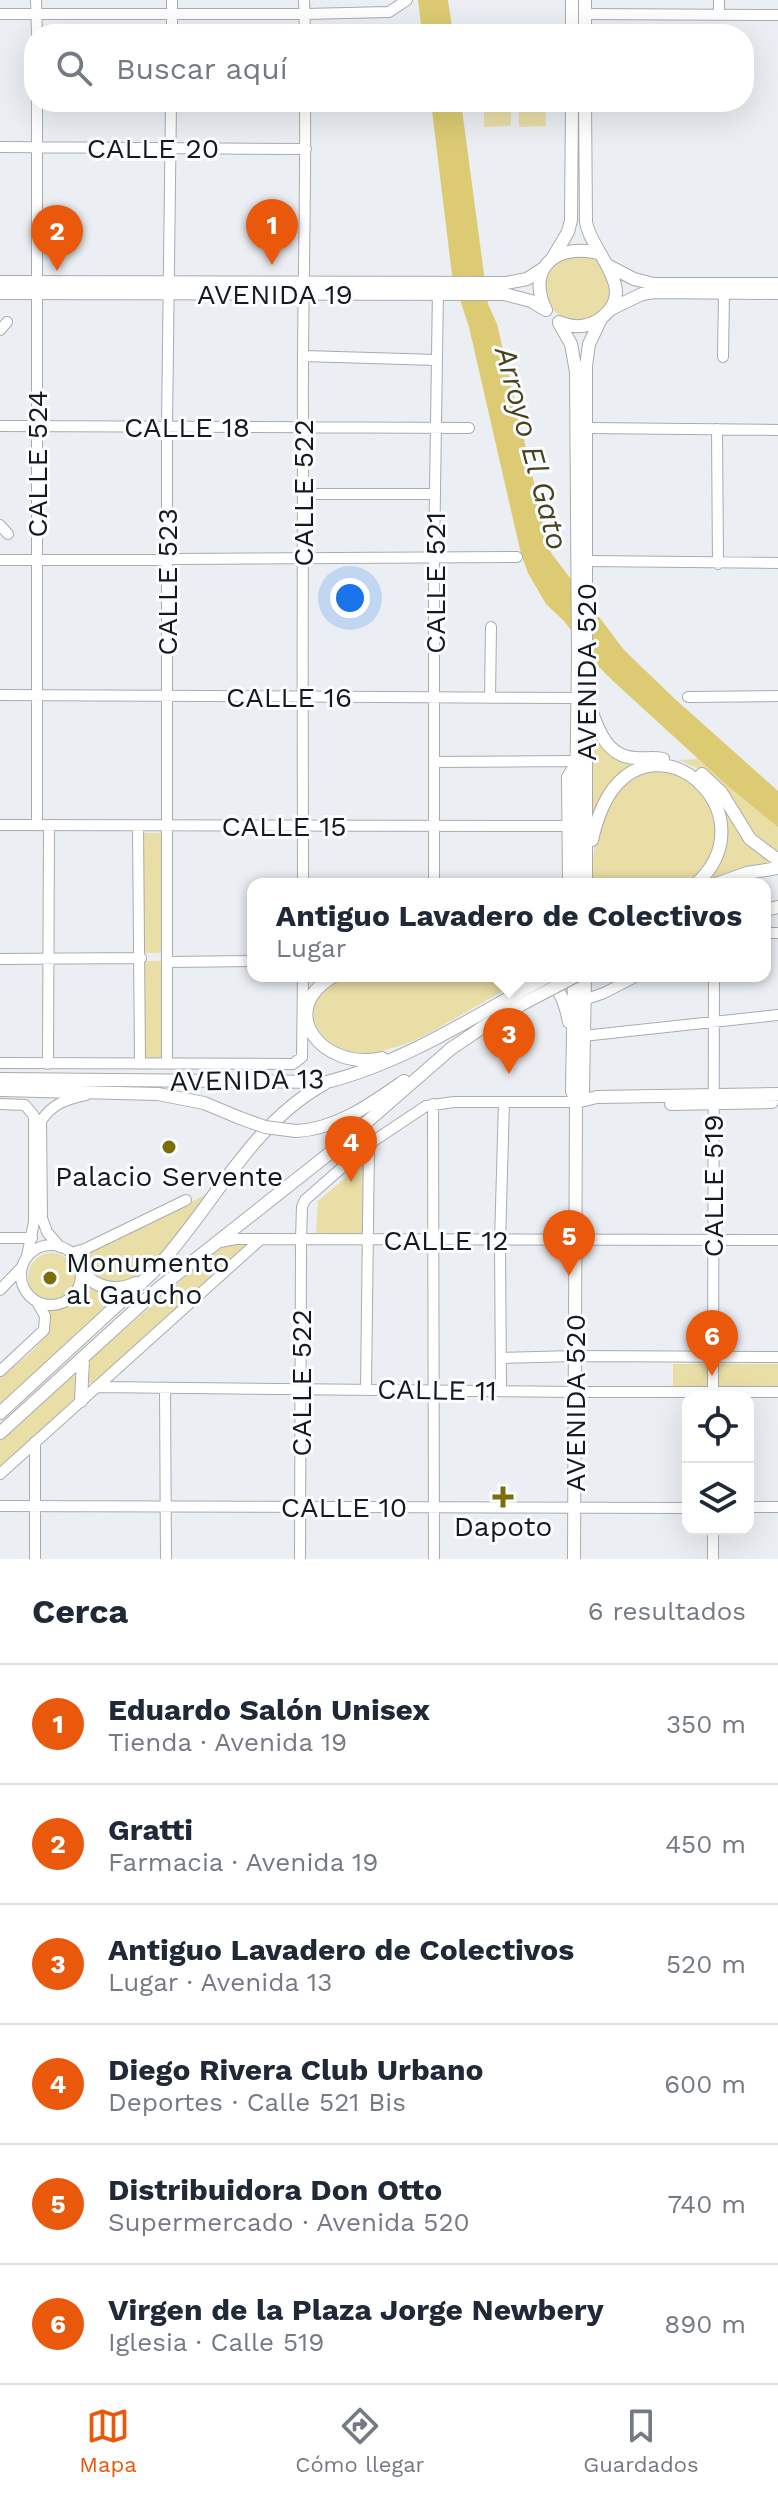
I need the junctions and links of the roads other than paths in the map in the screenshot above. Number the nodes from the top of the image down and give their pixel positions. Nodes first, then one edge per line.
1 (36, 0) edge
2 (172, 0) edge
3 (304, 0) edge
4 (407, 0) edge
5 (572, 0) edge
6 (585, 0) edge
7 (653, 0) edge
8 (719, 0) edge
9 (37, 12) junction
10 (172, 13) junction
11 (0, 14) edge
12 (305, 14) junction
13 (585, 14) junction
14 (653, 15) junction
15 (719, 15) junction
16 (778, 15) edge
17 (37, 24) edge
18 (172, 24) edge
19 (305, 24) edge
20 (572, 24) edge
21 (585, 24) edge
22 (37, 112) edge
23 (171, 112) edge
24 (305, 112) edge
25 (572, 112) edge
26 (585, 112) edge
27 (0, 147) edge
28 (37, 147) junction
29 (171, 148) junction
30 (306, 149) junction
31 (598, 253) junction
32 (553, 257) junction
33 (609, 266) junction
34 (544, 268) junction
35 (0, 282) edge
36 (778, 284) edge
37 (37, 288) junction
38 (169, 288) junction
39 (305, 288) junction
40 (438, 288) junction
41 (486, 289) junction
42 (724, 292) junction
43 (0, 293) edge
44 (778, 293) edge
45 (611, 309) junction
46 (546, 310) junction
47 (601, 319) junction
48 (559, 323) junction
49 (304, 356) junction
50 (723, 357) dead end
51 (437, 360) junction
52 (0, 426) edge
53 (37, 427) junction
54 (167, 427) junction
55 (302, 428) junction
56 (435, 428) junction
57 (469, 428) dead end
58 (587, 428) junction
59 (717, 429) junction
60 (778, 430) edge
61 (304, 494) junction
62 (435, 494) junction
63 (517, 557) dead end
64 (304, 559) junction
65 (434, 559) junction
66 (0, 560) edge
67 (37, 560) junction
68 (167, 560) junction
69 (586, 561) junction
70 (778, 563) edge
71 (718, 564) junction
72 (491, 627) dead end
73 (582, 654) junction
74 (0, 695) edge
75 (37, 695) junction
76 (166, 696) junction
77 (778, 696) edge
78 (302, 697) junction
79 (435, 697) junction
80 (688, 697) dead end
81 (490, 698) junction
82 (582, 698) junction
83 (577, 761) junction
84 (436, 762) junction
85 (0, 825) edge
86 (43, 825) junction
87 (138, 826) junction
88 (167, 826) junction
89 (303, 826) junction
90 (434, 826) junction
91 (567, 826) junction
92 (778, 860) edge
93 (587, 862) junction
94 (778, 868) edge
95 (303, 878) edge
96 (434, 878) edge
97 (568, 878) edge
98 (575, 878) edge
99 (586, 878) edge
100 (701, 878) edge
101 (733, 878) edge
102 (141, 958) junction
103 (0, 959) edge
104 (49, 959) junction
105 (247, 961) edge
106 (167, 962) junction
107 (303, 982) edge
108 (326, 982) edge
109 (540, 982) edge
110 (552, 982) edge
111 (560, 982) edge
112 (575, 982) edge
113 (585, 982) edge
114 (625, 982) edge
115 (714, 982) edge
116 (524, 997) junction
117 (584, 1000) junction
118 (778, 1015) edge
119 (715, 1021) junction
120 (578, 1040) junction
121 (453, 1047) junction
122 (400, 1055) junction
123 (0, 1063) edge
124 (140, 1063) junction
125 (167, 1063) junction
126 (48, 1064) junction
127 (0, 1079) edge
128 (327, 1082) junction
129 (0, 1090) edge
130 (104, 1091) junction
131 (778, 1094) edge
132 (713, 1099) junction
133 (504, 1102) junction
134 (576, 1102) junction
135 (778, 1102) edge
136 (0, 1104) edge
137 (433, 1104) junction
138 (369, 1144) junction
139 (186, 1200) dead end
140 (0, 1238) edge
141 (32, 1238) junction
142 (261, 1239) junction
143 (301, 1239) junction
144 (575, 1239) junction
145 (713, 1240) junction
146 (778, 1240) edge
147 (367, 1241) junction
148 (432, 1241) junction
149 (500, 1241) junction
150 (211, 1246) junction
151 (60, 1247) junction
152 (71, 1253) junction
153 (24, 1262) junction
154 (80, 1267) junction
155 (152, 1273) junction
156 (0, 1290) edge
157 (27, 1294) junction
158 (37, 1302) junction
159 (576, 1356) junction
160 (713, 1357) junction
161 (778, 1357) edge
162 (501, 1358) junction
163 (83, 1359) junction
164 (0, 1371) edge
165 (96, 1387) junction
166 (165, 1388) junction
167 (301, 1389) junction
168 (366, 1389) junction
169 (433, 1390) junction
170 (501, 1391) junction
171 (713, 1391) edge
172 (575, 1392) junction
173 (778, 1392) edge
174 (754, 1393) edge
175 (682, 1394) edge
176 (81, 1401) junction
177 (0, 1413) edge
178 (0, 1433) edge
179 (35, 1442) junction
180 (0, 1474) edge
181 (0, 1506) edge
182 (35, 1506) junction
183 (166, 1507) junction
184 (300, 1507) junction
185 (434, 1507) junction
186 (754, 1507) edge
187 (778, 1507) edge
188 (574, 1508) junction
189 (682, 1508) edge
190 (713, 1535) edge
191 (35, 1559) edge
192 (166, 1559) edge
193 (300, 1559) edge
194 (434, 1559) edge
195 (574, 1559) edge
196 (713, 1559) edge

1 - 9 street
2 - 10 street
3 - 12 street
4 - 12 street
5 - 20 main road
6 - 13 main road
7 - 14 street
8 - 15 street
9 - 10 street
9 - 11 street
9 - 17 street
10 - 12 street
10 - 18 street
12 - 19 street
13 - 14 street
13 - 21 main road
14 - 15 street
15 - 16 street
22 - 28 street, CALLE 524
23 - 29 street, CALLE 523
24 - 30 street, CALLE 522
25 - 32 main road
26 - 31 main road
27 - 28 street, CALLE 20
28 - 29 street, CALLE 20
28 - 37 street, CALLE 524
29 - 30 street, CALLE 20
29 - 38 street, CALLE 523
30 - 39 street, CALLE 522
31 - 32 main road
31 - 33 main road
32 - 34 main road
33 - 36 main road
33 - 45 main road
34 - 41 main road, AVENIDA 19
34 - 46 main road
35 - 37 main road, AVENIDA 19
37 - 38 main road, AVENIDA 19
37 - 43 main road, AVENIDA 19
37 - 53 street, CALLE 524
38 - 39 main road, AVENIDA 19
38 - 54 street, CALLE 523
39 - 40 main road, AVENIDA 19
39 - 49 street, CALLE 522
40 - 41 main road, AVENIDA 19
40 - 51 street, CALLE 521
41 - 46 main road, AVENIDA 19
42 - 44 main road
42 - 45 main road
42 - 50 street
45 - 47 main road
46 - 48 main road
47 - 48 main road
47 - 58 main road, AVENIDA 520
48 - 73 main road, AVENIDA 520
49 - 51 street
49 - 55 street, CALLE 522
51 - 56 street, CALLE 521
52 - 53 street, CALLE 18
53 - 54 street, CALLE 18
53 - 67 street, CALLE 524
54 - 55 street, CALLE 18
54 - 68 street, CALLE 523
55 - 56 street, CALLE 18
55 - 61 street, CALLE 522
56 - 57 street, CALLE 18
56 - 62 street, CALLE 521
58 - 59 street
58 - 69 main road, AVENIDA 520
59 - 60 street
59 - 71 street
61 - 62 street
61 - 64 street, CALLE 522
62 - 65 street, CALLE 521
63 - 65 street
64 - 65 street
64 - 68 street
64 - 78 street, CALLE 522
65 - 79 street, CALLE 521
66 - 67 street
67 - 68 street
67 - 75 street, CALLE 524
68 - 76 street, CALLE 523
69 - 71 street
69 - 73 main road, AVENIDA 520
70 - 71 street
72 - 81 street
73 - 82 main road, AVENIDA 520
74 - 75 street, CALLE 16
75 - 76 street, CALLE 16
75 - 86 street, CALLE 524
76 - 78 street, CALLE 16
76 - 88 street, CALLE 523
77 - 80 street
78 - 79 street, CALLE 16
78 - 89 street, CALLE 522
79 - 81 street, CALLE 16
79 - 84 street, CALLE 521
81 - 82 street, CALLE 16
82 - 83 main road, AVENIDA 520
82 - 92 main road
82 - 93 main road, AVENIDA 520
83 - 84 street
83 - 91 street
83 - 98 main road, AVENIDA 520
84 - 90 street, CALLE 521
85 - 86 street, CALLE 15
86 - 87 street, CALLE 15
86 - 104 street, CALLE 524
87 - 88 street, CALLE 15
87 - 102 street
88 - 89 street, CALLE 15
88 - 106 street, CALLE 523
89 - 90 street, CALLE 15
89 - 95 street, CALLE 522
90 - 91 street, CALLE 15
90 - 96 street, CALLE 521
91 - 97 street
93 - 99 main road, AVENIDA 520
93 - 100 main road
94 - 101 main road
102 - 104 street
102 - 124 street
103 - 104 street
104 - 126 street, CALLE 524
105 - 106 street
106 - 125 street, CALLE 523
107 - 125 street
108 - 122 main road
109 - 116 main road, bridge
110 - 120 main road
111 - 116 main road, bridge
112 - 120 main road, AVENIDA 520
113 - 117 main road, AVENIDA 520
114 - 117 street
115 - 119 street, CALLE 519
116 - 121 main road, AVENIDA 13
116 - 122 main road, AVENIDA 13
117 - 120 main road, AVENIDA 520
118 - 119 street
119 - 120 street
119 - 132 street, CALLE 519
120 - 134 main road, AVENIDA 520
121 - 130 main road, AVENIDA 13, bridge
121 - 150 main road
122 - 128 main road, AVENIDA 13
123 - 126 street
124 - 125 street
124 - 126 street
127 - 128 main road, AVENIDA 13
128 - 155 main road
129 - 130 main road, AVENIDA 13
130 - 151 street
131 - 132 main road
132 - 134 main road
132 - 135 main road
132 - 145 street, CALLE 519
133 - 134 street
133 - 137 street
133 - 149 street
134 - 144 main road, AVENIDA 520
136 - 141 street
137 - 138 street
137 - 148 street
138 - 143 street, CALLE 522
138 - 147 street
139 - 152 street
140 - 141 street
141 - 153 street
142 - 143 street, CALLE 12
142 - 150 street, CALLE 12
142 - 165 street
143 - 147 street, CALLE 12
143 - 167 street, CALLE 522
144 - 145 street, CALLE 12
144 - 149 street, CALLE 12
144 - 159 main road, AVENIDA 520
145 - 146 street, CALLE 12
145 - 160 street, CALLE 519
147 - 148 street, CALLE 12
147 - 168 street
148 - 149 street, CALLE 12
148 - 169 street
149 - 162 street
150 - 163 main road
151 - 152 street
151 - 153 street
152 - 154 street
153 - 156 street
153 - 157 street
154 - 155 main road
154 - 158 street
155 - 177 main road
156 - 157 street
157 - 158 street
158 - 164 street
159 - 160 street, CALLE 11
159 - 162 street, CALLE 11
159 - 172 main road, AVENIDA 520
160 - 161 street, CALLE 11
160 - 171 street, CALLE 519
162 - 170 street
163 - 176 main road
163 - 178 main road
165 - 166 street, CALLE 11
165 - 176 street
166 - 167 street, CALLE 11
166 - 183 street
167 - 168 street, CALLE 11
167 - 184 street, CALLE 522
168 - 169 street, CALLE 11
169 - 170 street, CALLE 11
169 - 185 street
170 - 172 street, CALLE 11
172 - 175 street, CALLE 11
172 - 188 main road, AVENIDA 520
173 - 174 street, CALLE 11
176 - 179 street
179 - 180 street
179 - 182 street
181 - 182 street, CALLE 10
182 - 183 street, CALLE 10
182 - 191 street
183 - 184 street, CALLE 10
183 - 192 street
184 - 185 street, CALLE 10
184 - 193 street, CALLE 522
185 - 188 street, CALLE 10
185 - 194 street
186 - 187 street
188 - 189 street, CALLE 10
188 - 195 main road, AVENIDA 520
190 - 196 street

